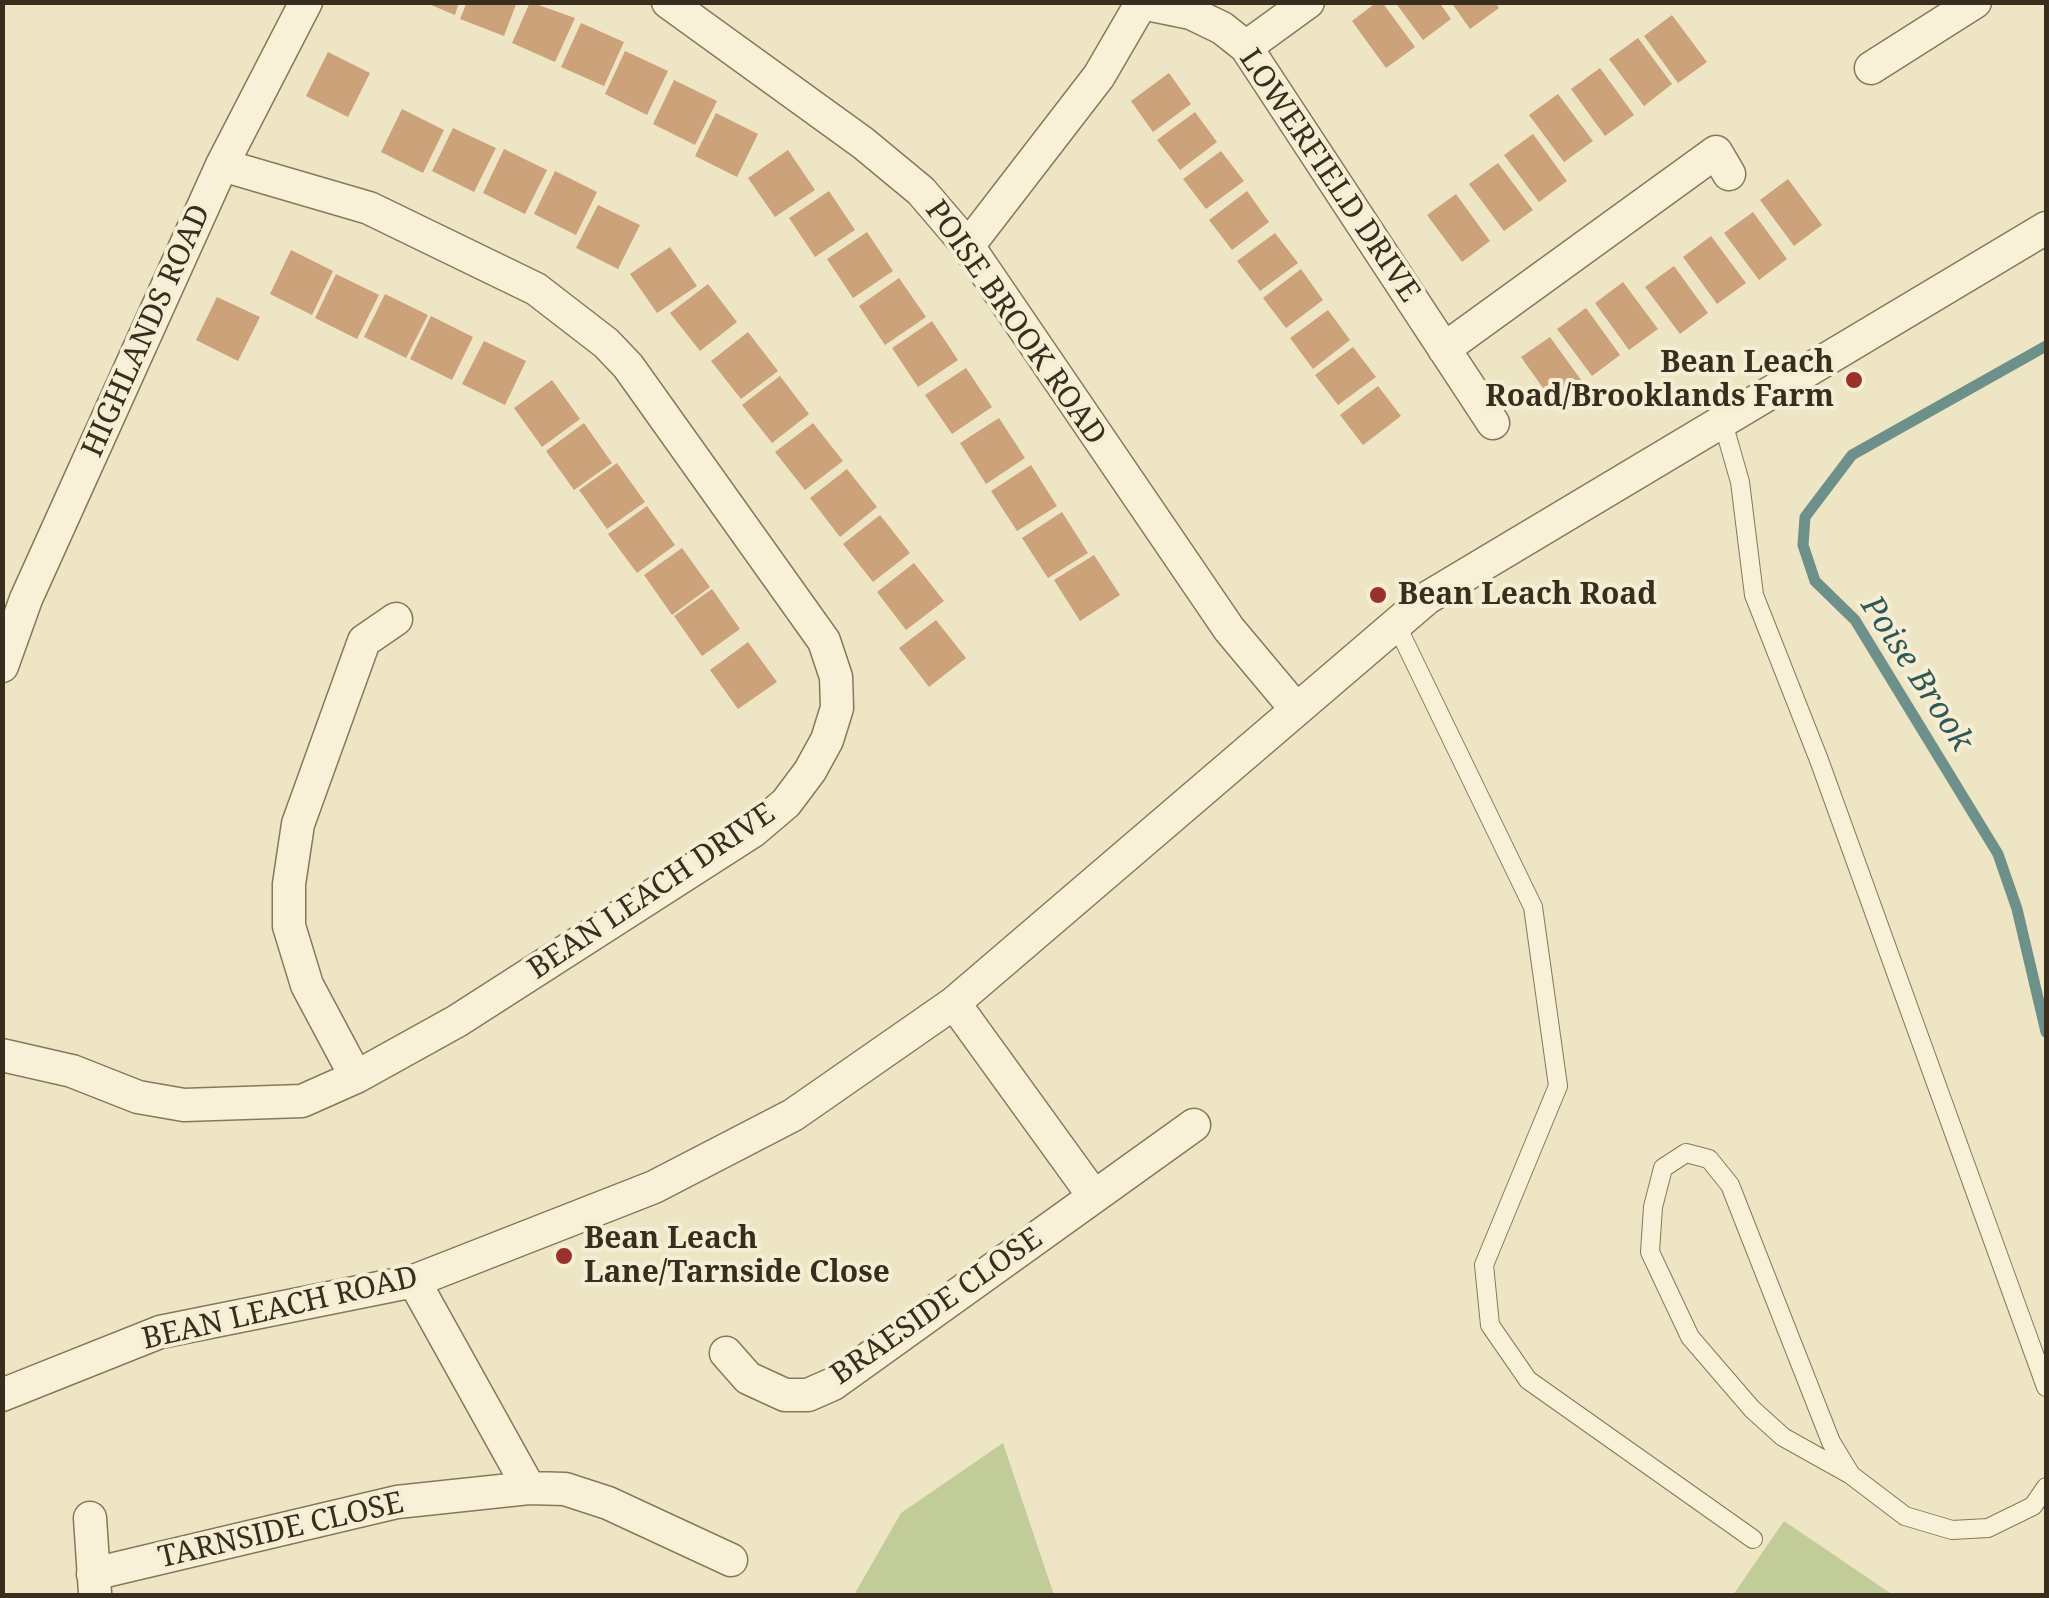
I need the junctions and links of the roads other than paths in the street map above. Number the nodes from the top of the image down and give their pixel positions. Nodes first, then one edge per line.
1 (306, 2) edge
2 (668, 2) edge
3 (1308, 2) edge
4 (1975, 2) edge
5 (1142, 3) edge
6 (1931, 14) edge
7 (1246, 48) junction
8 (1871, 68) dead end
9 (1717, 152) dead end
10 (222, 165) junction
11 (2046, 228) edge
12 (968, 246) junction
13 (1444, 349) junction
14 (1722, 419) junction
15 (1493, 423) dead end
16 (14, 594) edge
17 (396, 618) dead end
18 (1395, 622) junction
19 (2, 666) edge
20 (1296, 709) junction
21 (954, 1002) junction
22 (2, 1054) edge
23 (356, 1077) junction
24 (1194, 1125) dead end
25 (1093, 1195) junction
26 (414, 1281) junction
27 (728, 1352) dead end
28 (2046, 1388) edge
29 (3, 1392) edge
30 (1852, 1475) junction
31 (2046, 1487) edge
32 (530, 1488) junction
33 (90, 1518) dead end
34 (1753, 1539) dead end
35 (731, 1560) dead end
36 (94, 1585) edge

1 - 10 street, HIGHLANDS ROAD
2 - 12 street, POISE BROOK ROAD
3 - 7 street
4 - 6 street
5 - 7 street, LOWERFIELD DRIVE
5 - 12 street
6 - 8 street
7 - 13 street, LOWERFIELD DRIVE
9 - 13 street
10 - 16 street, HIGHLANDS ROAD
10 - 23 street, BEAN LEACH DRIVE
11 - 14 street, BEAN LEACH ROAD
12 - 20 street, POISE BROOK ROAD
13 - 15 street, LOWERFIELD DRIVE
14 - 18 street, BEAN LEACH ROAD
14 - 28 lane
16 - 19 street, HIGHLANDS ROAD
17 - 23 street
18 - 20 street, BEAN LEACH ROAD
18 - 34 lane
20 - 21 street, BEAN LEACH ROAD
21 - 25 street
21 - 26 street, BEAN LEACH ROAD
22 - 23 street, BEAN LEACH DRIVE
24 - 25 street, BRAESIDE CLOSE
25 - 27 street, BRAESIDE CLOSE
26 - 29 street, BEAN LEACH ROAD
26 - 32 street
30 - 30 lane
30 - 31 lane
32 - 35 street, TARNSIDE CLOSE
32 - 36 street, TARNSIDE CLOSE
33 - 36 street, TARNSIDE CLOSE

